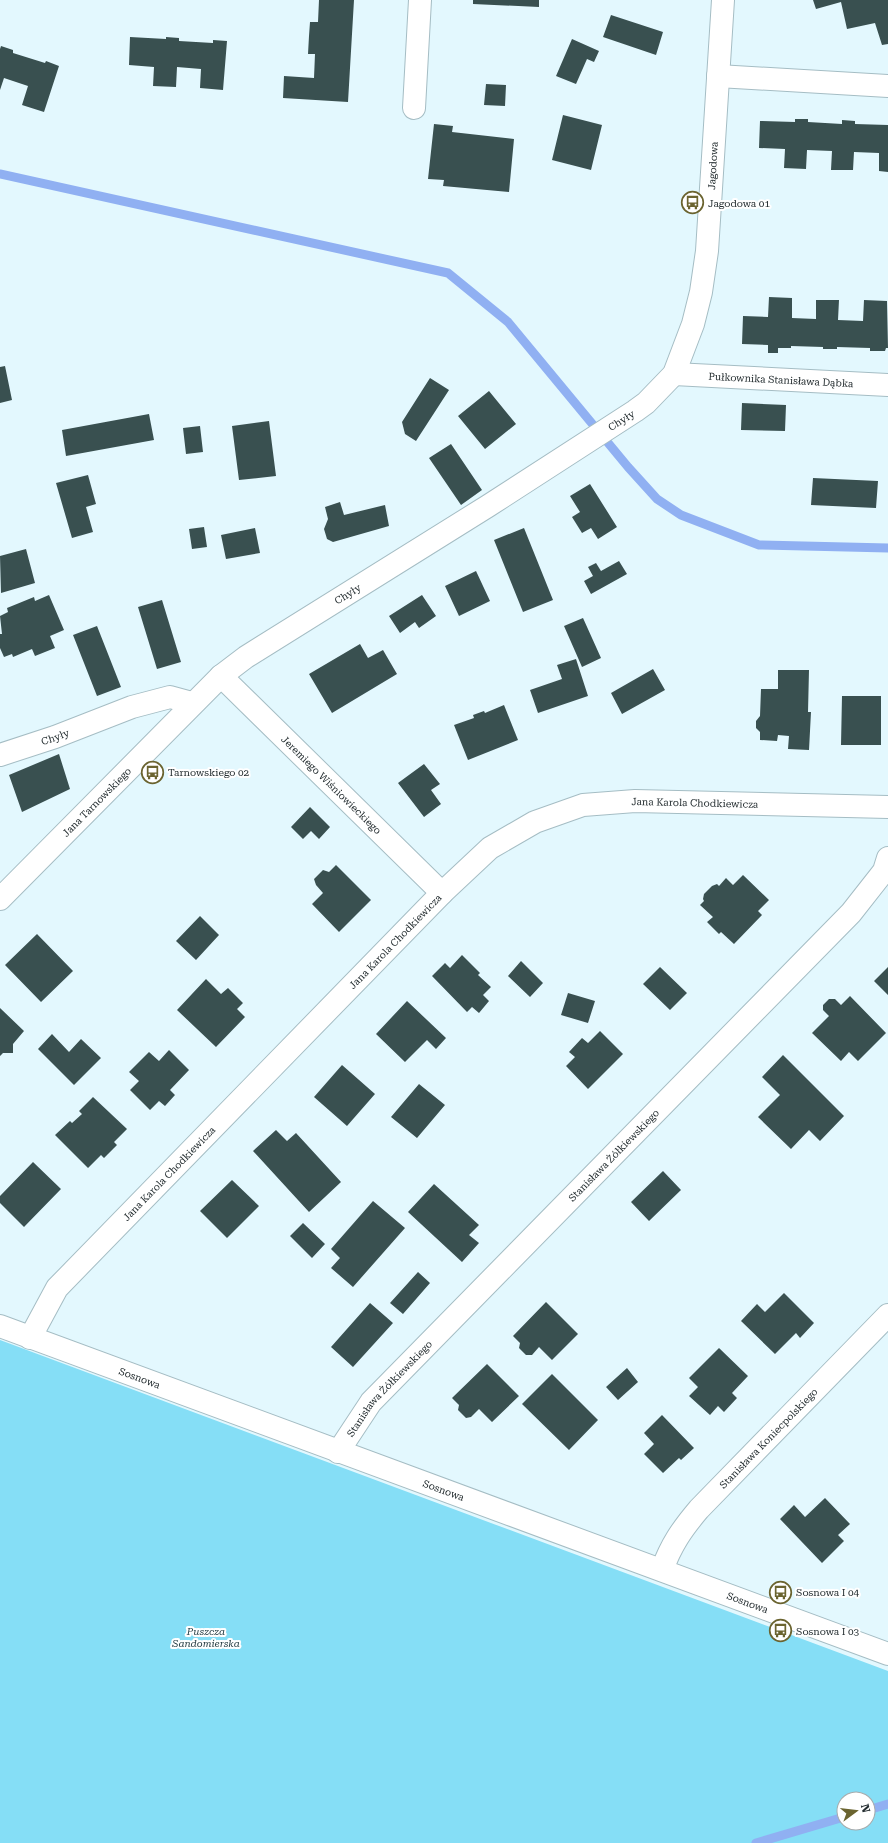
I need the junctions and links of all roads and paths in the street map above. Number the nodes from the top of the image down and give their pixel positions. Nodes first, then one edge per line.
1 (420, 0) edge
2 (723, 0) edge
3 (718, 76) junction
4 (888, 86) edge
5 (414, 108) dead end
6 (674, 374) junction
7 (888, 386) edge
8 (221, 676) junction
9 (192, 704) junction
10 (0, 755) edge
11 (888, 807) edge
12 (888, 858) edge
13 (442, 894) junction
14 (0, 899) edge
15 (888, 1315) edge
16 (0, 1326) edge
17 (30, 1338) junction
18 (338, 1452) junction
19 (662, 1570) junction
20 (887, 1652) edge

1 - 5 street
2 - 3 street, Jagodowa
3 - 4 street
3 - 6 street, Jagodowa
6 - 7 street, Pułkownika Stanisława Dąbka
6 - 8 street, Chyły
8 - 9 street, Chyły
8 - 13 street, Jeremiego Wiśniowieckiego
9 - 10 street, Chyły
9 - 14 street, Jana Tarnowskiego
11 - 13 street, Jana Karola Chodkiewicza
12 - 18 street, Stanisława Żółkiewskiego
13 - 17 street, Jana Karola Chodkiewicza
15 - 19 street, Stanisława Koniecpolskiego
16 - 17 street, Sosnowa
17 - 18 street, Sosnowa
18 - 19 street, Sosnowa
19 - 20 street, Sosnowa

